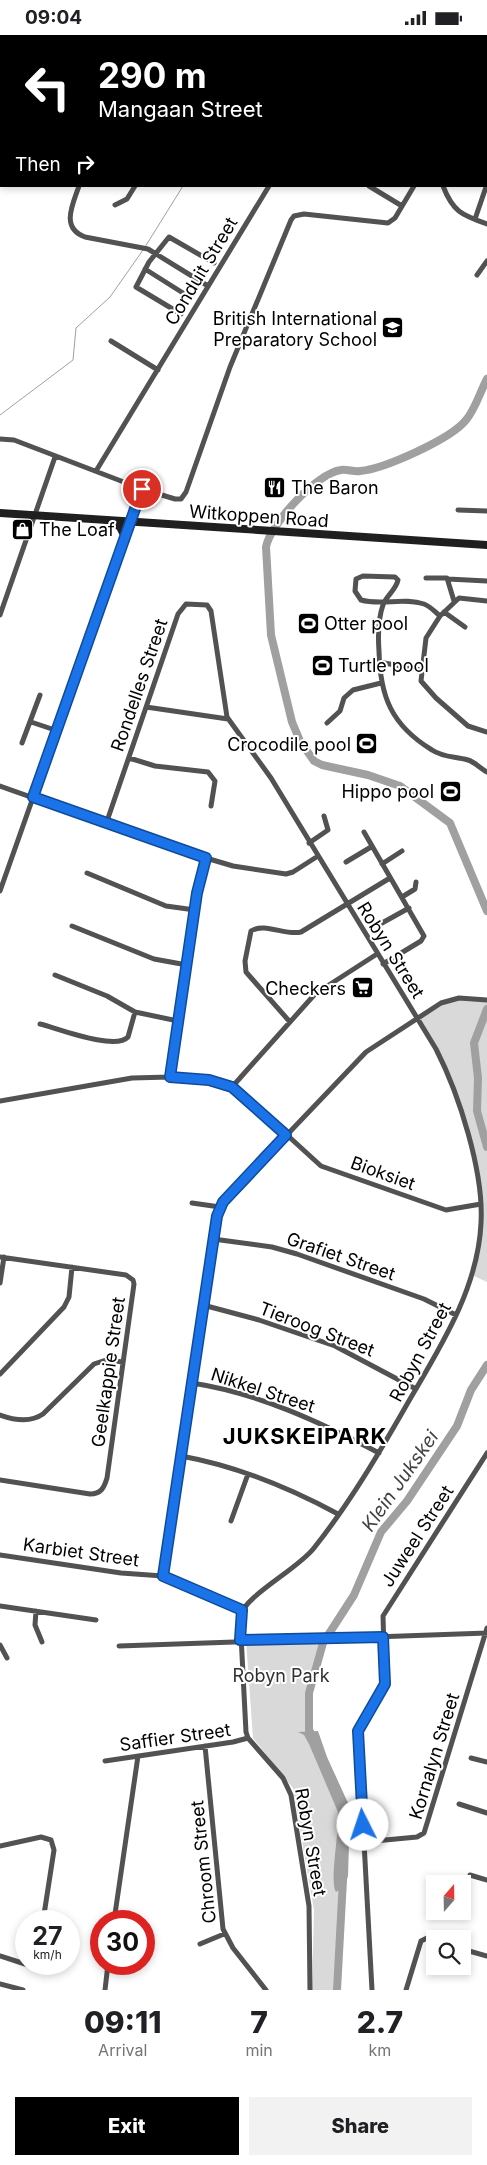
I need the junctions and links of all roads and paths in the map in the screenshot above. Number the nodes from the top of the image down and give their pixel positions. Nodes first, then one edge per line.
1 (79, 187) edge
2 (134, 187) edge
3 (268, 187) edge
4 (371, 187) edge
5 (413, 187) edge
6 (444, 187) edge
7 (486, 187) edge
8 (115, 205) dead end
9 (402, 206) junction
10 (475, 219) junction
11 (487, 224) edge
12 (156, 253) junction
13 (487, 261) edge
14 (214, 263) dead end
15 (145, 269) junction
16 (476, 275) dead end
17 (208, 286) junction
18 (183, 293) dead end
19 (181, 314) dead end
20 (111, 341) dead end
21 (158, 369) junction
22 (0, 439) edge
23 (54, 457) junction
24 (96, 471) junction
25 (142, 489) junction
26 (458, 510) dead end
27 (487, 511) edge
28 (0, 513) edge
29 (34, 516) junction
30 (112, 521) junction
31 (131, 522) junction
32 (126, 539) junction
33 (487, 545) edge
34 (426, 578) dead end
35 (448, 579) junction
36 (487, 581) edge
37 (454, 601) junction
38 (487, 601) edge
39 (383, 604) junction
40 (442, 614) junction
41 (0, 615) edge
42 (465, 627) dead end
43 (379, 662) junction
44 (421, 670) junction
45 (381, 683) junction
46 (40, 695) dead end
47 (146, 707) junction
48 (228, 719) junction
49 (30, 722) junction
50 (327, 723) dead end
51 (58, 731) junction
52 (487, 732) edge
53 (22, 743) dead end
54 (129, 757) junction
55 (487, 772) edge
56 (0, 786) edge
57 (33, 797) junction
58 (211, 806) dead end
59 (324, 816) dead end
60 (106, 824) junction
61 (364, 832) dead end
62 (309, 843) junction
63 (371, 847) junction
64 (402, 851) dead end
65 (318, 856) junction
66 (206, 858) junction
67 (346, 862) dead end
68 (382, 865) junction
69 (87, 873) dead end
70 (390, 877) junction
71 (416, 882) dead end
72 (0, 891) edge
73 (402, 897) junction
74 (346, 904) junction
75 (408, 908) junction
76 (195, 910) junction
77 (382, 923) dead end
78 (72, 926) dead end
79 (377, 954) junction
80 (383, 964) junction
81 (187, 965) junction
82 (55, 975) dead end
83 (487, 1000) edge
84 (136, 1012) junction
85 (417, 1018) junction
86 (178, 1021) junction
87 (290, 1022) junction
88 (40, 1023) dead end
89 (170, 1077) junction
90 (232, 1087) junction
91 (0, 1101) edge
92 (286, 1135) junction
93 (192, 1203) dead end
94 (481, 1204) junction
95 (220, 1207) junction
96 (213, 1239) junction
97 (2, 1257) edge
98 (72, 1267) junction
99 (0, 1283) edge
100 (204, 1305) junction
101 (456, 1315) junction
102 (124, 1362) junction
103 (0, 1374) edge
104 (192, 1383) junction
105 (416, 1389) junction
106 (0, 1415) edge
107 (379, 1453) junction
108 (487, 1453) edge
109 (181, 1456) junction
110 (248, 1474) junction
111 (0, 1480) edge
112 (338, 1514) junction
113 (231, 1521) dead end
114 (0, 1555) edge
115 (163, 1576) junction
116 (0, 1606) edge
117 (242, 1610) junction
118 (36, 1611) junction
119 (96, 1620) dead end
120 (486, 1631) edge
121 (383, 1637) junction
122 (240, 1640) junction
123 (42, 1642) dead end
124 (0, 1645) edge
125 (119, 1646) dead end
126 (7, 1658) dead end
127 (248, 1738) junction
128 (205, 1746) junction
129 (138, 1756) junction
130 (472, 1758) dead end
131 (105, 1761) dead end
132 (487, 1762) edge
133 (459, 1804) dead end
134 (487, 1813) edge
135 (364, 1841) junction
136 (0, 1846) edge
137 (471, 1875) edge
138 (487, 1880) edge
139 (45, 1910) edge
140 (116, 1910) edge
141 (224, 1934) junction
142 (426, 1939) edge
143 (200, 1944) dead end
144 (471, 1952) edge
145 (0, 1956) edge
146 (487, 1956) edge
147 (15, 1961) edge
148 (106, 1975) edge
149 (1, 1986) edge
150 (22, 1990) edge
151 (104, 1990) edge
152 (266, 1990) edge
153 (310, 1990) edge
154 (372, 1990) edge
155 (406, 1990) edge

1 - 12 street
2 - 8 street
3 - 17 street, Conduit Street
4 - 9 street
5 - 9 street
6 - 10 street
7 - 10 street
9 - 25 street
10 - 11 street
12 - 14 street
12 - 15 street
12 - 17 street
13 - 16 street
15 - 18 street
15 - 19 street
17 - 21 street, Conduit Street
20 - 21 street
21 - 24 street, Conduit Street
22 - 23 street
23 - 24 street
23 - 29 street
24 - 25 street
25 - 31 street
26 - 27 street
28 - 29 main road, Witkoppen Road
29 - 30 main road, Witkoppen Road
29 - 41 street
30 - 31 main road, Witkoppen Road
30 - 32 main road
31 - 32 street
31 - 33 main road, Witkoppen Road
32 - 51 street
34 - 35 street
35 - 36 street
35 - 37 street
37 - 38 street
37 - 40 street
39 - 39 street
39 - 40 street
39 - 43 street
40 - 42 street
40 - 44 street
43 - 44 street
43 - 45 street
44 - 52 street
45 - 50 street
45 - 55 street
46 - 49 street
47 - 48 street
47 - 48 street, Rondelles Street
47 - 54 street, Rondelles Street
48 - 62 street, Robyn Street
49 - 51 street
49 - 53 street
51 - 57 street
54 - 58 street
54 - 60 street, Rondelles Street
56 - 57 street
57 - 60 street
57 - 72 street
59 - 62 street
60 - 66 street
61 - 63 street
62 - 65 street, Robyn Street
63 - 67 street
63 - 68 street
64 - 68 street
65 - 66 street
65 - 74 street, Robyn Street
66 - 76 street
68 - 70 street
69 - 76 street
70 - 73 street
70 - 74 street
71 - 73 street
73 - 75 street
74 - 79 street, Robyn Street
74 - 87 street
75 - 77 street
75 - 80 street
76 - 81 street
78 - 81 street
79 - 80 street, Robyn Street
79 - 87 street
80 - 85 street, Robyn Street
81 - 86 street
82 - 84 street
83 - 85 street
84 - 86 street
84 - 88 street
85 - 92 street
85 - 94 street, Robyn Street
86 - 89 street
87 - 90 street
89 - 90 street
89 - 91 street
90 - 92 street, Bioksiet
92 - 94 street, Bioksiet
92 - 95 street
93 - 95 street
94 - 101 street, Robyn Street
95 - 96 street
96 - 100 street
96 - 101 street, Grafiet Street
97 - 98 street, Geelkappie Street
97 - 99 street
98 - 102 street, Geelkappie Street
98 - 103 street
100 - 104 street
100 - 105 street, Tieroog Street
101 - 105 street, Robyn Street
102 - 106 street
102 - 111 street, Geelkappie Street
104 - 107 street, Nikkel Street
104 - 109 street
105 - 107 street, Robyn Street
107 - 112 street, Robyn Street
108 - 121 street, Juweel Street
109 - 110 street
109 - 115 street
110 - 112 street
110 - 113 street
112 - 117 street, Robyn Street
114 - 115 street, Karbiet Street
115 - 117 street, Karbiet Street
116 - 118 street
117 - 122 street
118 - 119 street
118 - 123 street
120 - 121 street
120 - 135 street, Kornalyn Street
121 - 122 street
121 - 135 street, Juweel Street
122 - 125 street
122 - 127 street
124 - 126 street
127 - 128 street, Saffier Street
127 - 153 street, Robyn Street
128 - 129 street, Saffier Street
128 - 141 street, Chroom Street
129 - 131 street, Saffier Street
129 - 140 street
130 - 132 street
133 - 134 street
135 - 154 street, Juweel Street
136 - 139 street
137 - 138 street
141 - 143 street
141 - 152 street, Chroom Street
142 - 155 street
144 - 146 street
145 - 147 street
148 - 151 street
149 - 150 street

